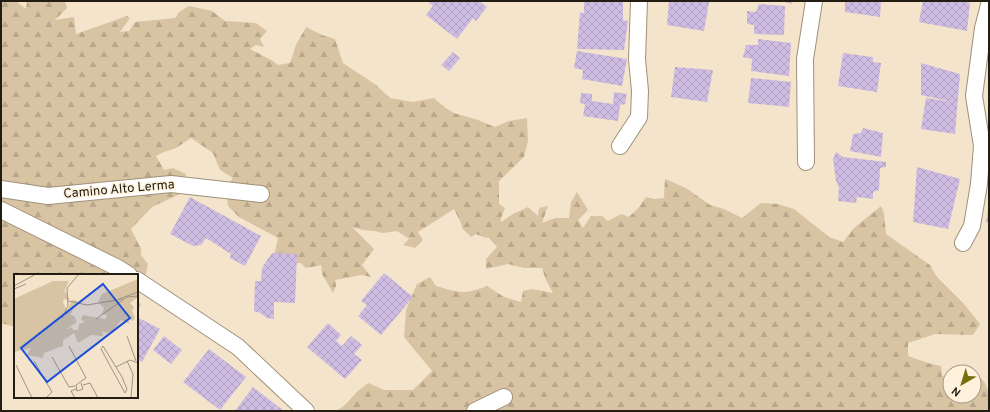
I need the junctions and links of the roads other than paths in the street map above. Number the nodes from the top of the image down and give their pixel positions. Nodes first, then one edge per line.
1 (639, 1) edge
2 (814, 1) edge
3 (989, 5) edge
4 (620, 146) dead end
5 (806, 162) dead end
6 (1, 189) edge
7 (261, 194) dead end
8 (1, 210) edge
9 (963, 243) dead end
10 (127, 274) edge
11 (138, 281) edge
12 (504, 397) dead end
13 (306, 411) edge
14 (475, 411) edge

1 - 4 street
2 - 5 street
3 - 9 street
6 - 7 street, Camino Alto Lerma
8 - 10 street
11 - 13 street
12 - 14 street

